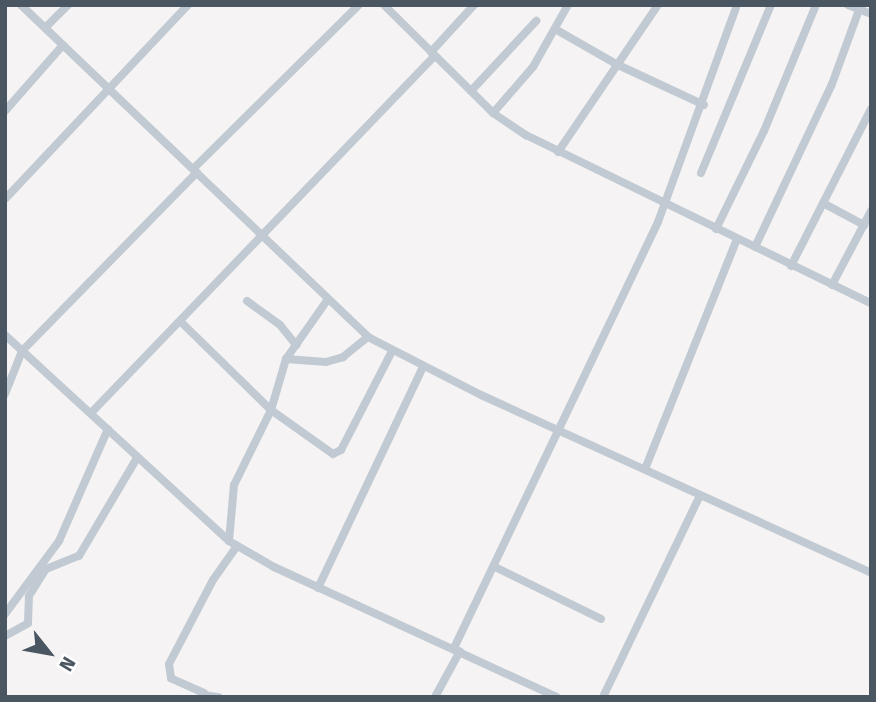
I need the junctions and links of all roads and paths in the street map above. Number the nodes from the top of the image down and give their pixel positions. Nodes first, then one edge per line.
1 (21, 5) edge
2 (68, 5) edge
3 (188, 5) edge
4 (359, 5) edge
5 (384, 5) edge
6 (402, 5) edge
7 (474, 5) edge
8 (568, 5) edge
9 (658, 5) edge
10 (737, 5) edge
11 (771, 5) edge
12 (816, 5) edge
13 (848, 5) edge
14 (859, 10) junction
15 (871, 14) edge
16 (394, 15) junction
17 (536, 21) dead end
18 (45, 28) junction
19 (555, 29) junction
20 (63, 45) junction
21 (433, 54) junction
22 (616, 64) junction
23 (109, 89) junction
24 (471, 91) junction
25 (704, 105) junction
26 (871, 110) edge
27 (5, 111) edge
28 (493, 113) junction
29 (558, 152) junction
30 (195, 170) junction
31 (701, 173) dead end
32 (5, 199) edge
33 (823, 203) junction
34 (665, 206) junction
35 (871, 212) edge
36 (863, 225) junction
37 (716, 229) junction
38 (263, 235) junction
39 (737, 239) junction
40 (754, 247) junction
41 (791, 266) junction
42 (832, 285) junction
43 (328, 299) junction
44 (247, 302) dead end
45 (871, 303) edge
46 (180, 321) junction
47 (5, 335) edge
48 (369, 337) junction
49 (296, 345) junction
50 (22, 351) junction
51 (392, 351) junction
52 (286, 359) junction
53 (423, 366) junction
54 (5, 394) edge
55 (271, 410) junction
56 (91, 414) junction
57 (108, 429) junction
58 (560, 430) junction
59 (137, 458) junction
60 (645, 469) junction
61 (700, 495) junction
62 (233, 544) junction
63 (495, 567) junction
64 (871, 573) edge
65 (318, 587) junction
66 (5, 614) edge
67 (601, 619) dead end
68 (5, 636) edge
69 (457, 649) junction
70 (204, 695) edge
71 (219, 697) edge
72 (435, 697) edge
73 (556, 697) edge
74 (603, 697) edge

1 - 18 street
2 - 18 street
3 - 23 street
4 - 30 street
5 - 16 street
6 - 16 street
7 - 21 street
8 - 19 street
9 - 22 street
10 - 25 street
11 - 31 street
12 - 37 street
13 - 14 street
14 - 15 street
14 - 40 street
16 - 21 street
17 - 24 street
18 - 20 street
19 - 22 street
19 - 28 street
20 - 23 street
20 - 27 street
21 - 24 street
21 - 38 street
22 - 25 street
22 - 29 street
23 - 30 street
23 - 32 street
24 - 28 street
25 - 34 street
26 - 33 street
28 - 29 street
29 - 34 street
30 - 38 street
30 - 50 street
33 - 36 street
33 - 41 street
34 - 37 street
34 - 58 street
35 - 36 street
36 - 42 street
37 - 39 street
38 - 43 street
38 - 46 street
39 - 40 street
39 - 60 street
40 - 41 street
41 - 42 street
42 - 45 street
43 - 48 street
43 - 49 street
44 - 49 street
46 - 55 street
46 - 56 street
47 - 50 street
48 - 51 street
48 - 52 street
49 - 52 street
50 - 54 street
50 - 56 street
51 - 53 street
51 - 55 street
52 - 55 street
53 - 58 street
53 - 65 street
55 - 62 street
56 - 57 street
57 - 59 street
57 - 66 street
58 - 60 street
58 - 63 street
59 - 62 street
59 - 68 street
60 - 61 street
61 - 64 street
61 - 74 street
62 - 65 street
62 - 70 street
63 - 67 street
63 - 69 street
65 - 69 street
69 - 72 street
69 - 73 street
70 - 71 street

